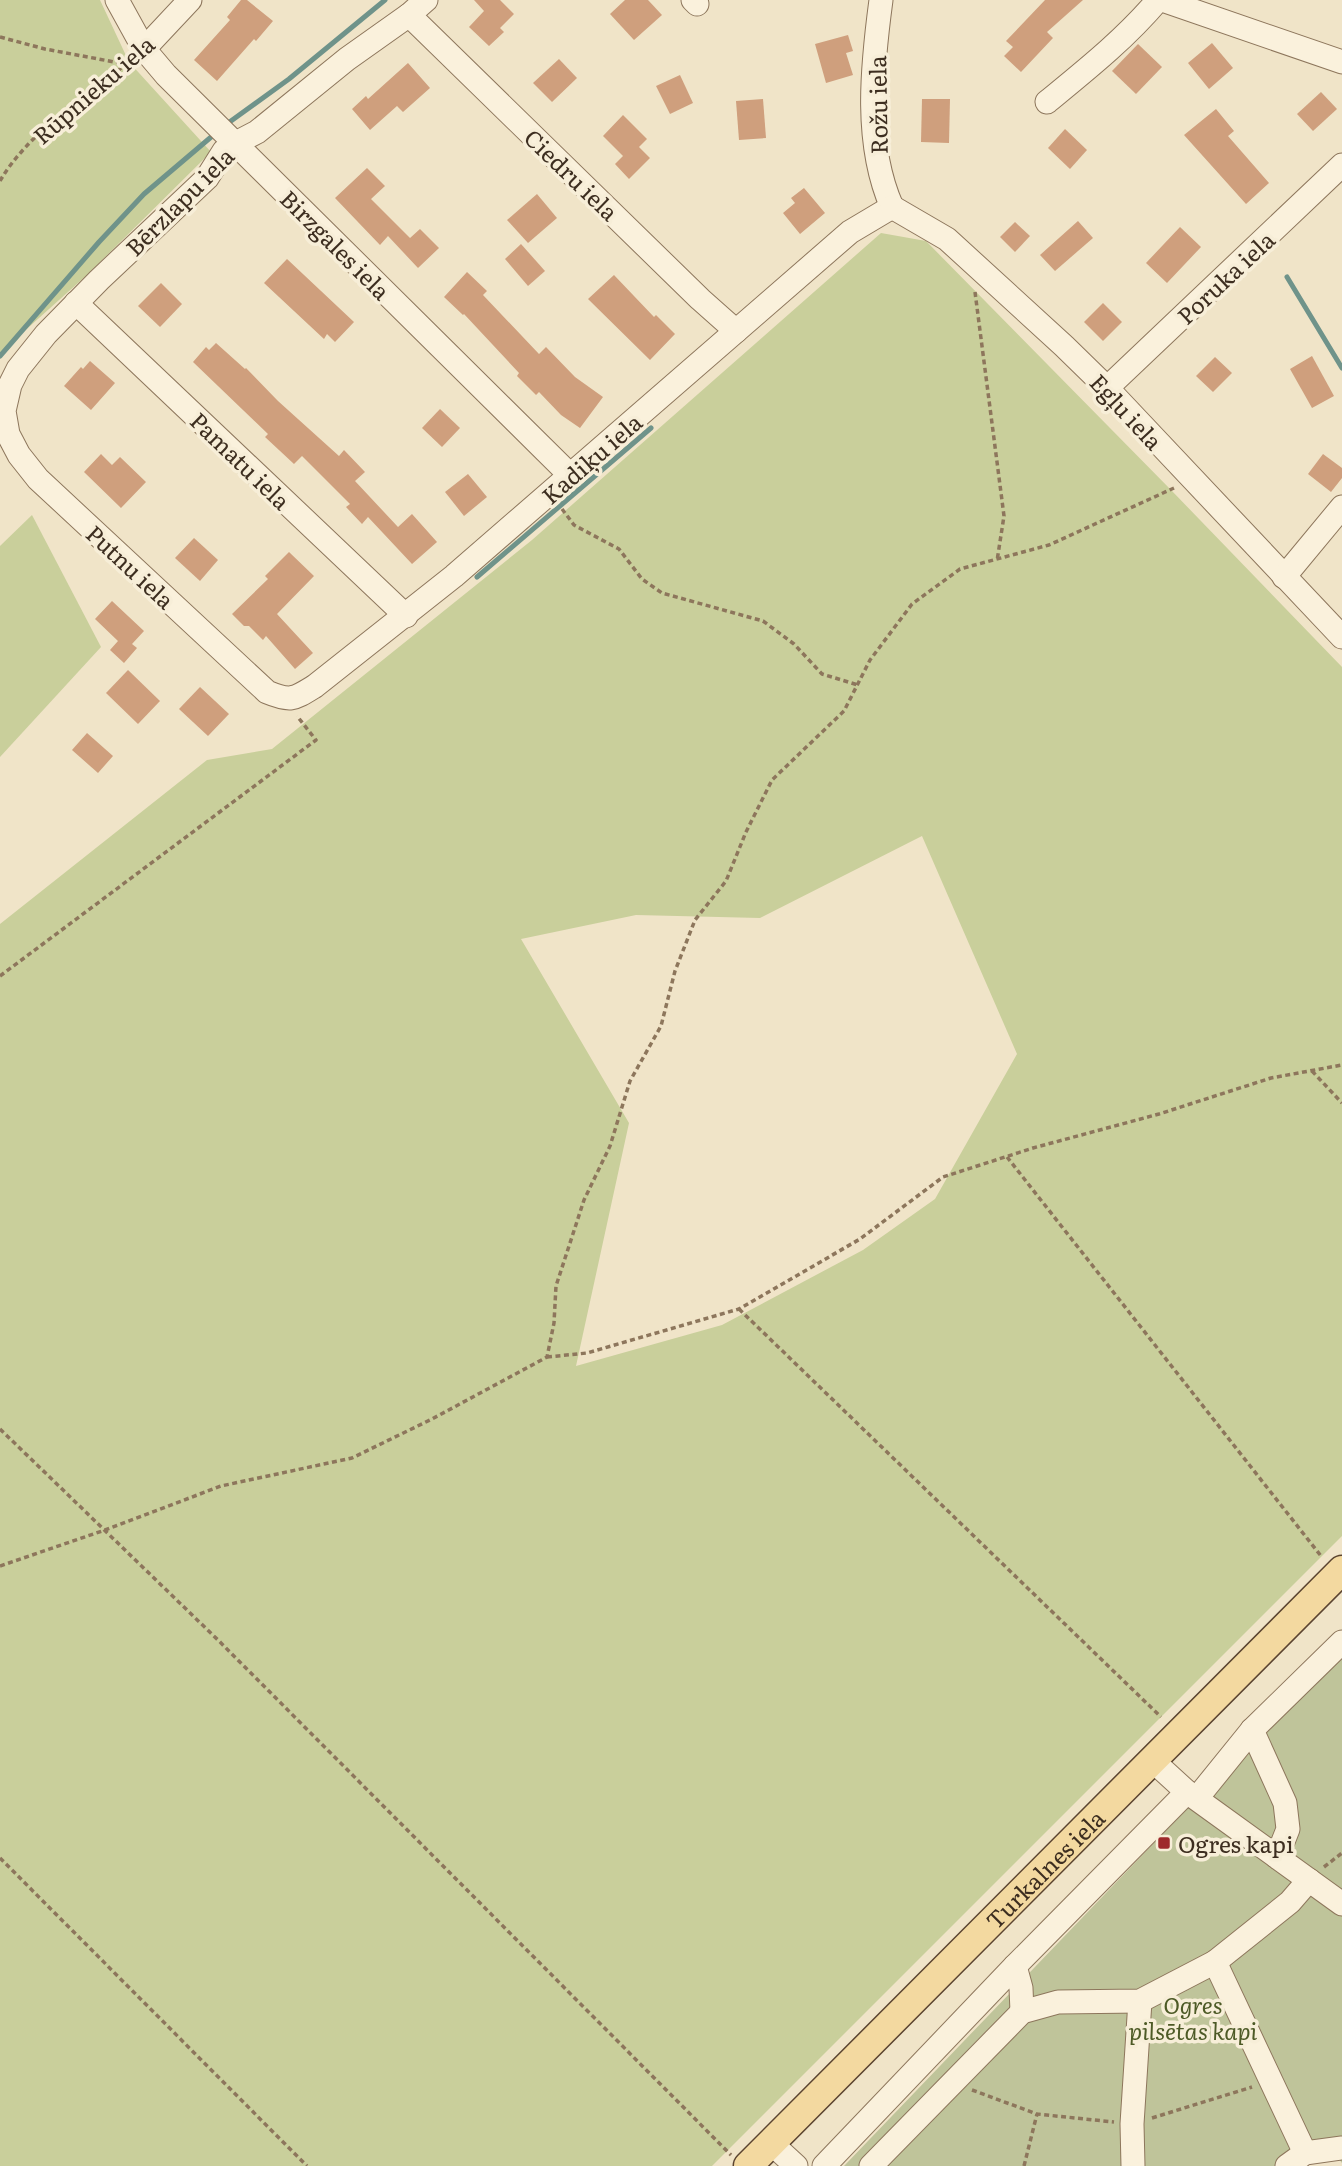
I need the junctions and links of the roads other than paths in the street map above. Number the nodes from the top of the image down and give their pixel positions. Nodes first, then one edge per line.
1 (117, 0) edge
2 (190, 0) edge
3 (881, 0) edge
4 (1160, 0) edge
5 (418, 7) edge
6 (144, 49) junction
7 (1342, 62) edge
8 (1047, 102) dead end
9 (234, 144) junction
10 (1342, 166) edge
11 (892, 207) junction
12 (76, 303) junction
13 (736, 331) junction
14 (1107, 388) junction
15 (4, 410) edge
16 (570, 476) junction
17 (1342, 507) edge
18 (1284, 577) junction
19 (406, 616) junction
20 (1342, 637) edge
21 (285, 700) joint
22 (1332, 1563) edge
23 (1342, 1642) edge
24 (1252, 1730) junction
25 (1152, 1760) junction
26 (1192, 1795) junction
27 (1277, 1857) junction
28 (1308, 1880) junction
29 (1342, 1904) edge
30 (1215, 1962) junction
31 (1015, 1966) junction
32 (1140, 2001) junction
33 (1022, 2012) junction
34 (771, 2143) junction
35 (1342, 2148) edge
36 (1296, 2159) edge
37 (741, 2161) edge
38 (796, 2166) edge
39 (824, 2166) edge
40 (871, 2166) edge
41 (1133, 2166) edge

1 - 6 street, Birzgales iela
2 - 6 street, Rūpnieku iela
3 - 11 street, Rožu iela
4 - 7 street
4 - 8 street
5 - 9 street, Bērzlapu iela
5 - 13 street, Ciedru iela
6 - 9 street, Birzgales iela
9 - 12 street, Bērzlapu iela
9 - 16 street, Birzgales iela
10 - 14 street, Poruka iela
11 - 13 street, Kadiķu iela
11 - 14 street, Egļu iela
12 - 15 street, Bērzlapu iela
12 - 19 street, Pamatu iela
13 - 16 street, Kadiķu iela
14 - 18 street, Egļu iela
15 - 21 street, Putnu iela
16 - 19 street, Kadiķu iela
17 - 18 street
18 - 20 street, Egļu iela
19 - 21 street, Kadiķu iela
22 - 25 main road, Turkalnes iela
23 - 24 street
24 - 26 street
24 - 27 street
25 - 26 street
25 - 34 main road, Turkalnes iela
26 - 27 street
26 - 31 street
27 - 28 street
28 - 29 street
28 - 30 street
30 - 32 street
30 - 36 street
31 - 33 street
31 - 39 street
32 - 33 street
32 - 41 street
33 - 40 street
34 - 37 main road, Turkalnes iela
34 - 38 street
35 - 36 street

